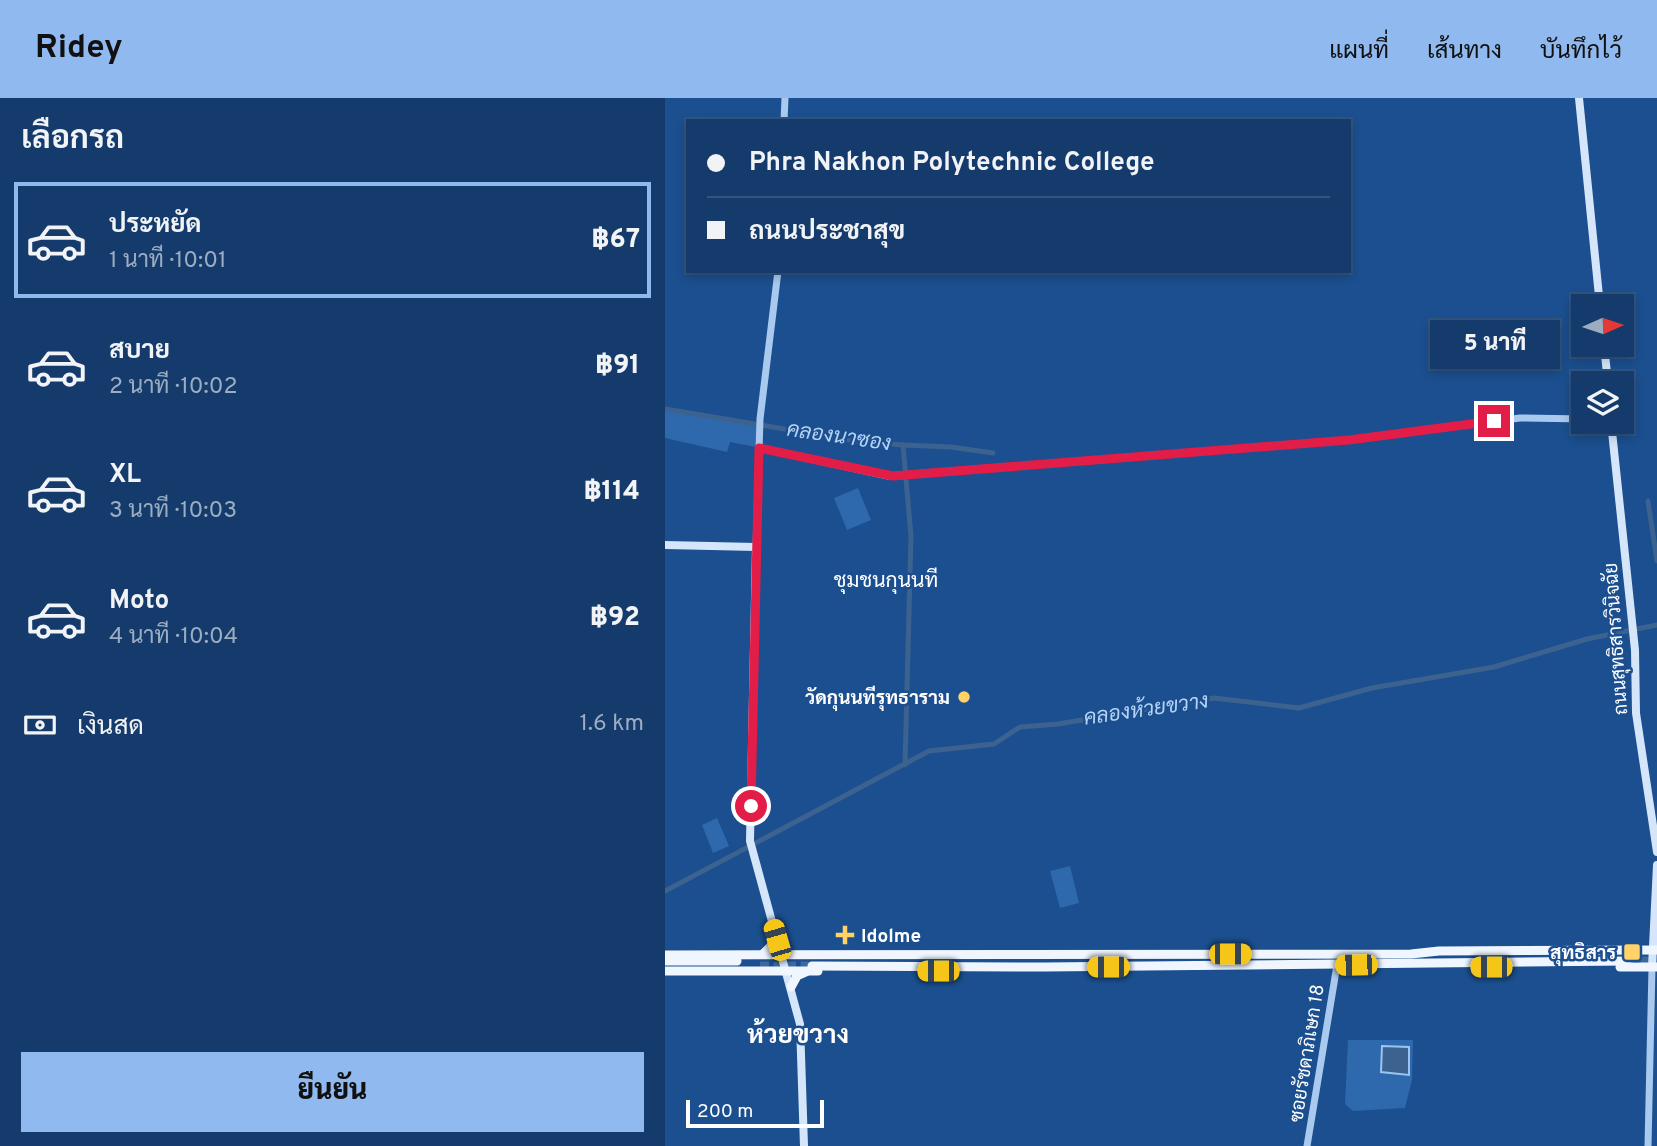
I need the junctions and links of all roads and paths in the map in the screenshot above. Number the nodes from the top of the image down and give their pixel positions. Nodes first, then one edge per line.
1 (785, 98) edge
2 (1579, 98) edge
3 (784, 119) edge
4 (778, 273) edge
5 (1599, 294) edge
6 (1571, 419) edge
7 (1612, 434) edge
8 (759, 448) junction
9 (665, 545) edge
10 (756, 547) junction
11 (1657, 852) edge
12 (1657, 864) edge
13 (777, 940) junction
14 (1655, 950) edge
15 (665, 955) edge
16 (781, 955) junction
17 (1627, 959) junction
18 (761, 963) junction
19 (812, 963) junction
20 (1337, 965) junction
21 (665, 966) edge
22 (1654, 967) edge
23 (785, 970) junction
24 (791, 987) junction
25 (804, 1146) edge
26 (1307, 1146) edge
27 (1648, 1146) edge

1 - 3 street
2 - 5 main road
4 - 8 street
6 - 8 street
7 - 11 main road, ถนนสุทธิสารวินิจฉัย
8 - 10 street
9 - 10 main road
10 - 13 main road
12 - 14 main road
13 - 16 main road
13 - 18 main road
14 - 17 main road
14 - 22 main road
15 - 18 main road
16 - 18 main road
16 - 19 main road
16 - 23 main road
17 - 19 main road
17 - 20 main road
17 - 22 main road
18 - 21 main road
18 - 23 main road
19 - 20 main road
19 - 23 main road
19 - 24 main road
20 - 26 street, ซอยรัชดาภิเษก 18
22 - 27 street
23 - 24 main road
24 - 25 main road

